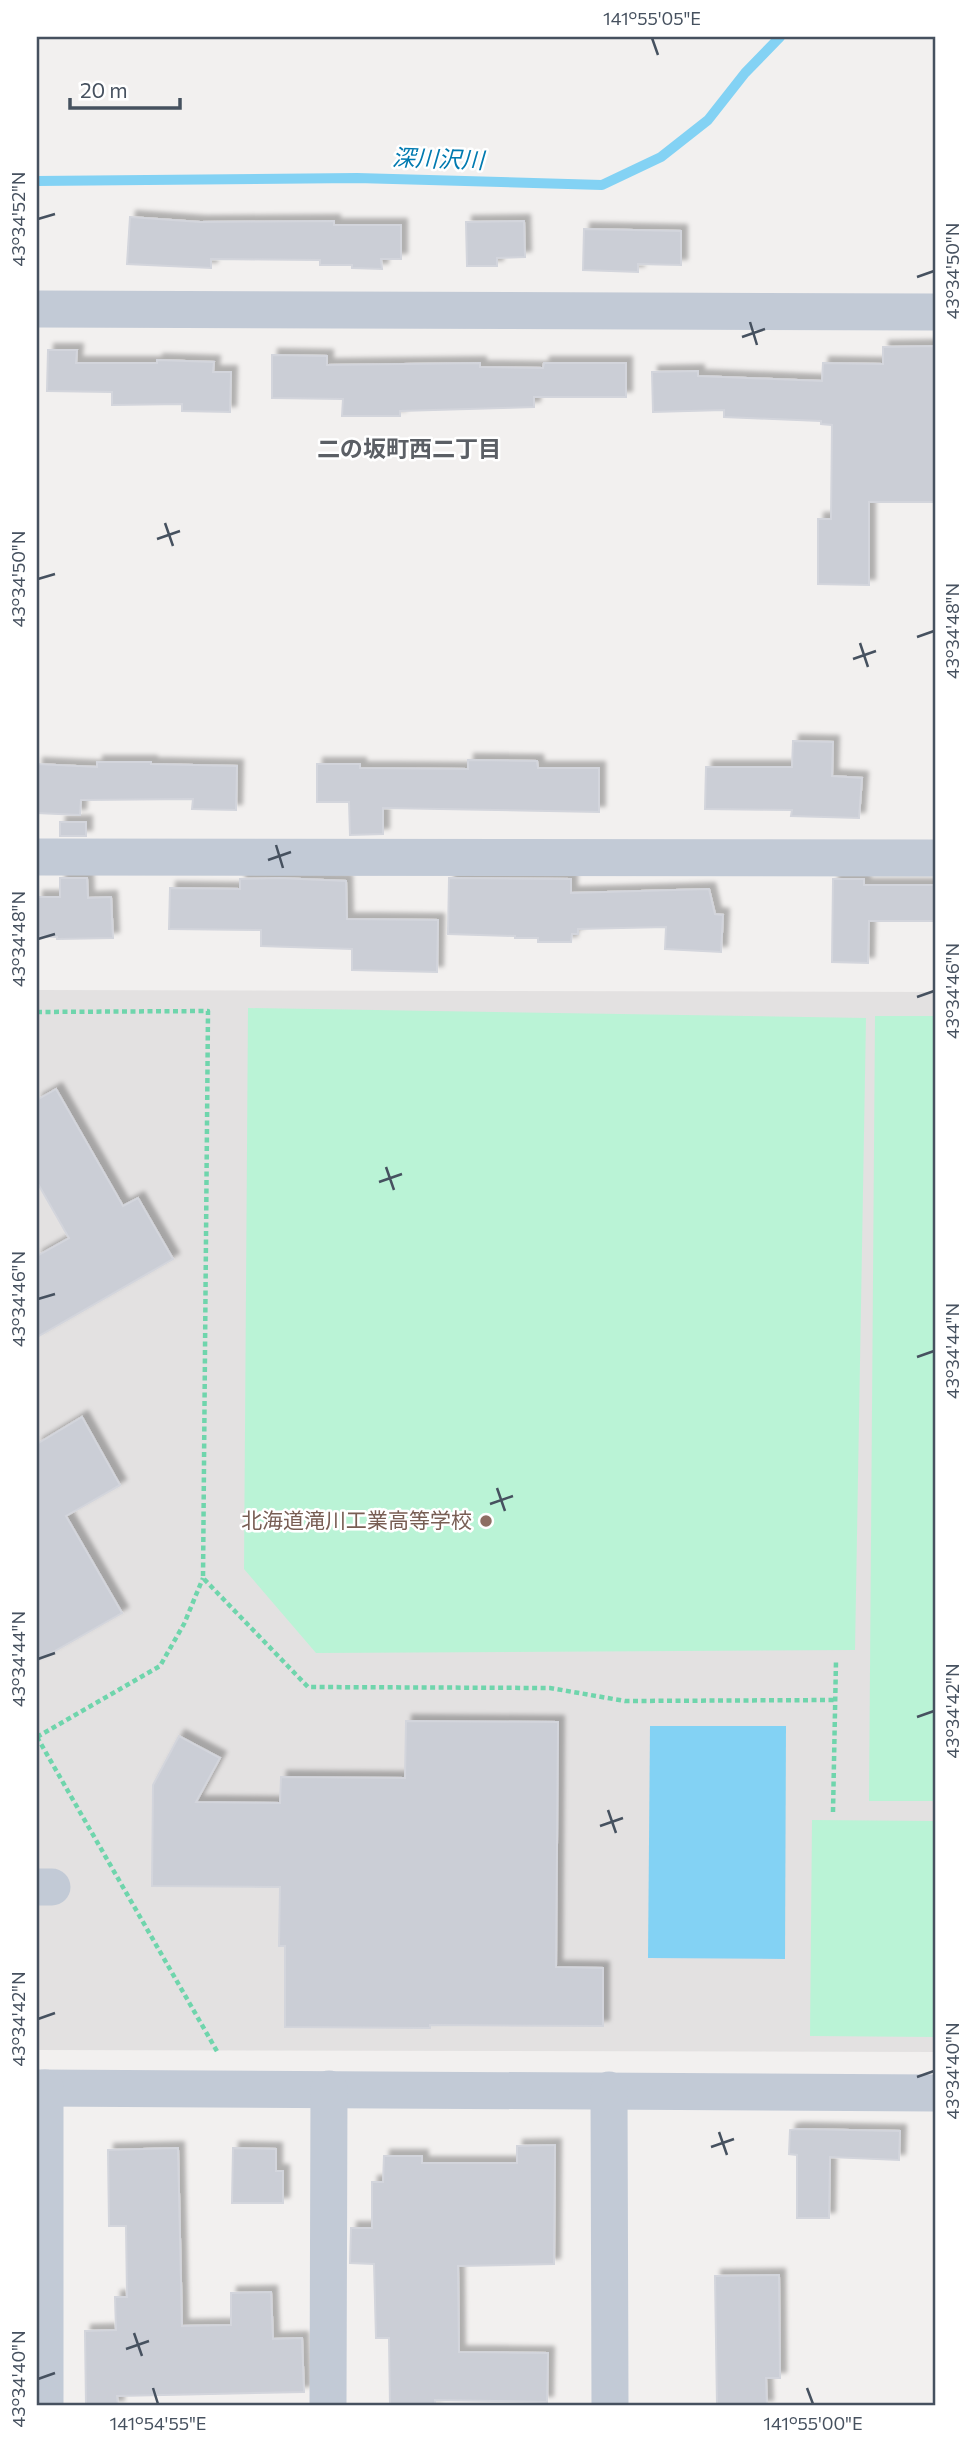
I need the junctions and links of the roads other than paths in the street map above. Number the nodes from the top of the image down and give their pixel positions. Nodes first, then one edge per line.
1 (37, 309) edge
2 (935, 312) edge
3 (37, 857) edge
4 (935, 858) edge
5 (41, 2088) edge
6 (329, 2089) junction
7 (609, 2090) junction
8 (935, 2093) edge
9 (45, 2406) edge
10 (328, 2406) edge
11 (610, 2406) edge

1 - 2 street
3 - 4 street
5 - 6 street
5 - 9 street
6 - 7 street
6 - 10 street
7 - 8 street
7 - 11 street

